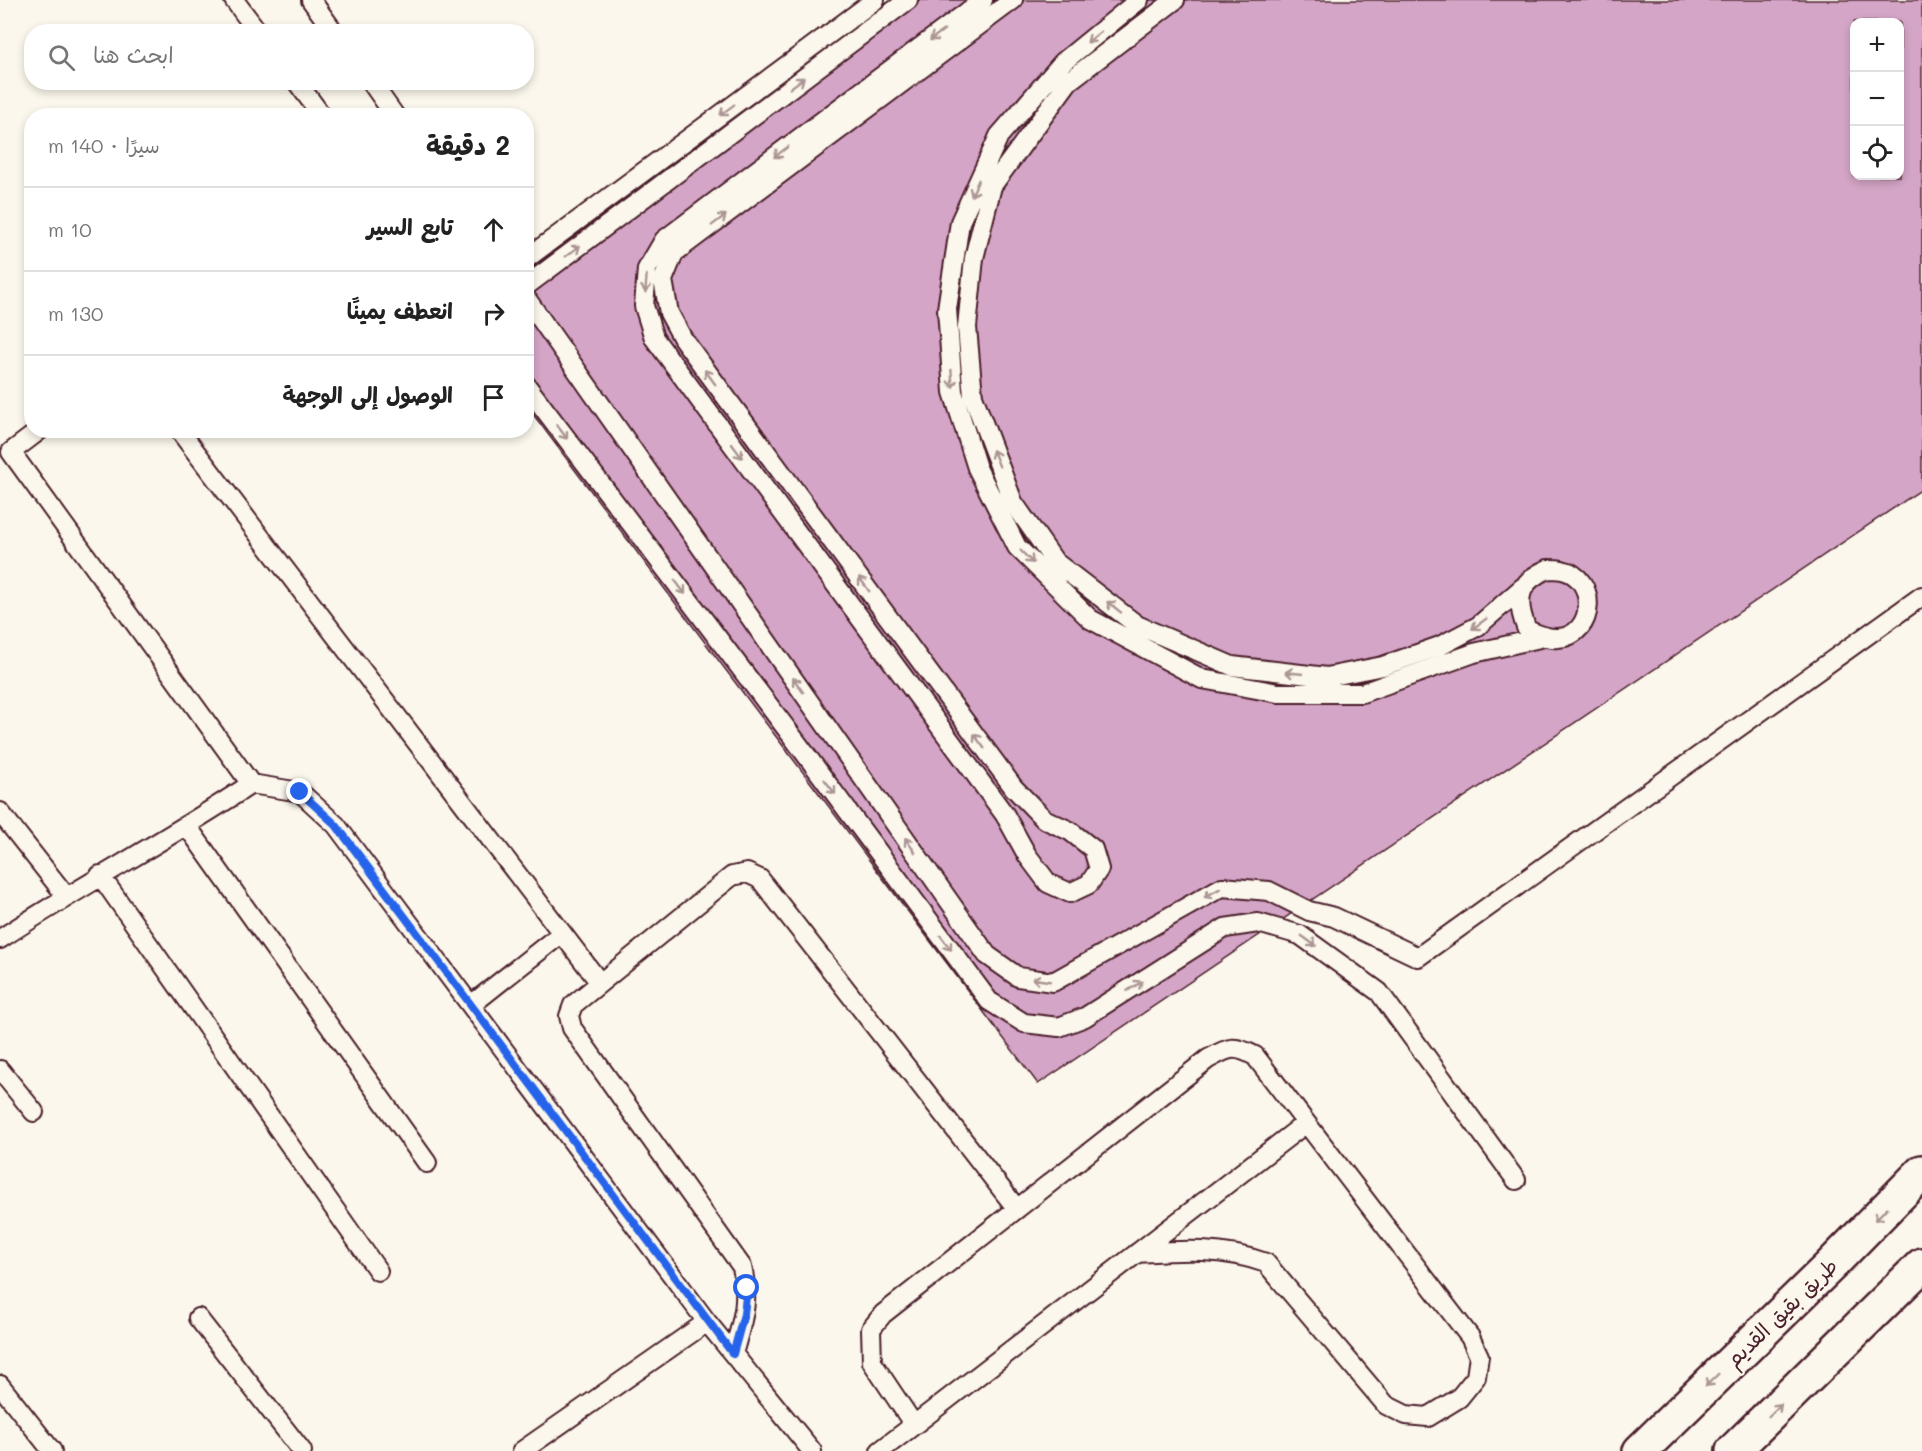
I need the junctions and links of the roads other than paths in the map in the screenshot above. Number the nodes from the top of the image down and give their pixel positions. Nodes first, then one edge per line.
1 (234, 0) edge
2 (311, 0) edge
3 (875, 0) edge
4 (908, 0) edge
5 (983, 0) edge
6 (1013, 0) edge
7 (1139, 0) edge
8 (1175, 0) edge
9 (252, 24) edge
10 (328, 24) edge
11 (303, 90) edge
12 (377, 90) edge
13 (316, 108) edge
14 (389, 108) edge
15 (534, 253) edge
16 (534, 280) edge
17 (534, 309) edge
18 (534, 396) edge
19 (29, 438) edge
20 (184, 438) edge
21 (1523, 586) junction
22 (1922, 596) edge
23 (1544, 637) junction
24 (250, 784) junction
25 (0, 812) edge
26 (188, 826) junction
27 (100, 875) junction
28 (66, 896) junction
29 (562, 933) junction
30 (2, 934) edge
31 (600, 983) junction
32 (471, 1005) junction
33 (0, 1071) edge
34 (34, 1112) dead end
35 (1306, 1123) junction
36 (427, 1163) dead end
37 (1922, 1172) edge
38 (1516, 1180) dead end
39 (1017, 1209) junction
40 (1137, 1253) junction
41 (1922, 1265) edge
42 (378, 1271) dead end
43 (198, 1318) dead end
44 (707, 1322) junction
45 (733, 1354) junction
46 (0, 1385) edge
47 (914, 1425) junction
48 (52, 1451) edge
49 (302, 1451) edge
50 (522, 1451) edge
51 (812, 1451) edge
52 (880, 1451) edge
53 (1640, 1451) edge
54 (1733, 1451) edge

1 - 9 lane
2 - 10 lane
3 -> 15 lane
16 -> 4 lane
5 -> 6 lane
7 -> 23 lane
21 -> 8 lane
11 - 13 lane
12 - 14 lane
22 -> 17 lane
18 -> 38 lane
19 - 24 lane
20 - 29 lane
21 - 23 lane
21 - 23 lane
24 - 26 lane
24 - 32 lane
25 - 28 lane
26 - 27 lane
26 - 36 lane
27 - 28 lane
27 - 42 lane
28 - 30 lane
29 - 31 lane
29 - 32 lane
31 - 39 lane
31 - 45 lane
32 - 44 lane
33 - 34 lane
35 - 39 lane
35 - 40 lane
35 - 40 lane
37 -> 53 main road, طريق بقيق القديم
39 - 47 lane
40 - 47 lane
54 -> 41 main road
43 - 49 lane
44 - 45 lane
44 - 50 lane
45 - 51 lane
46 - 48 lane
47 - 52 lane

